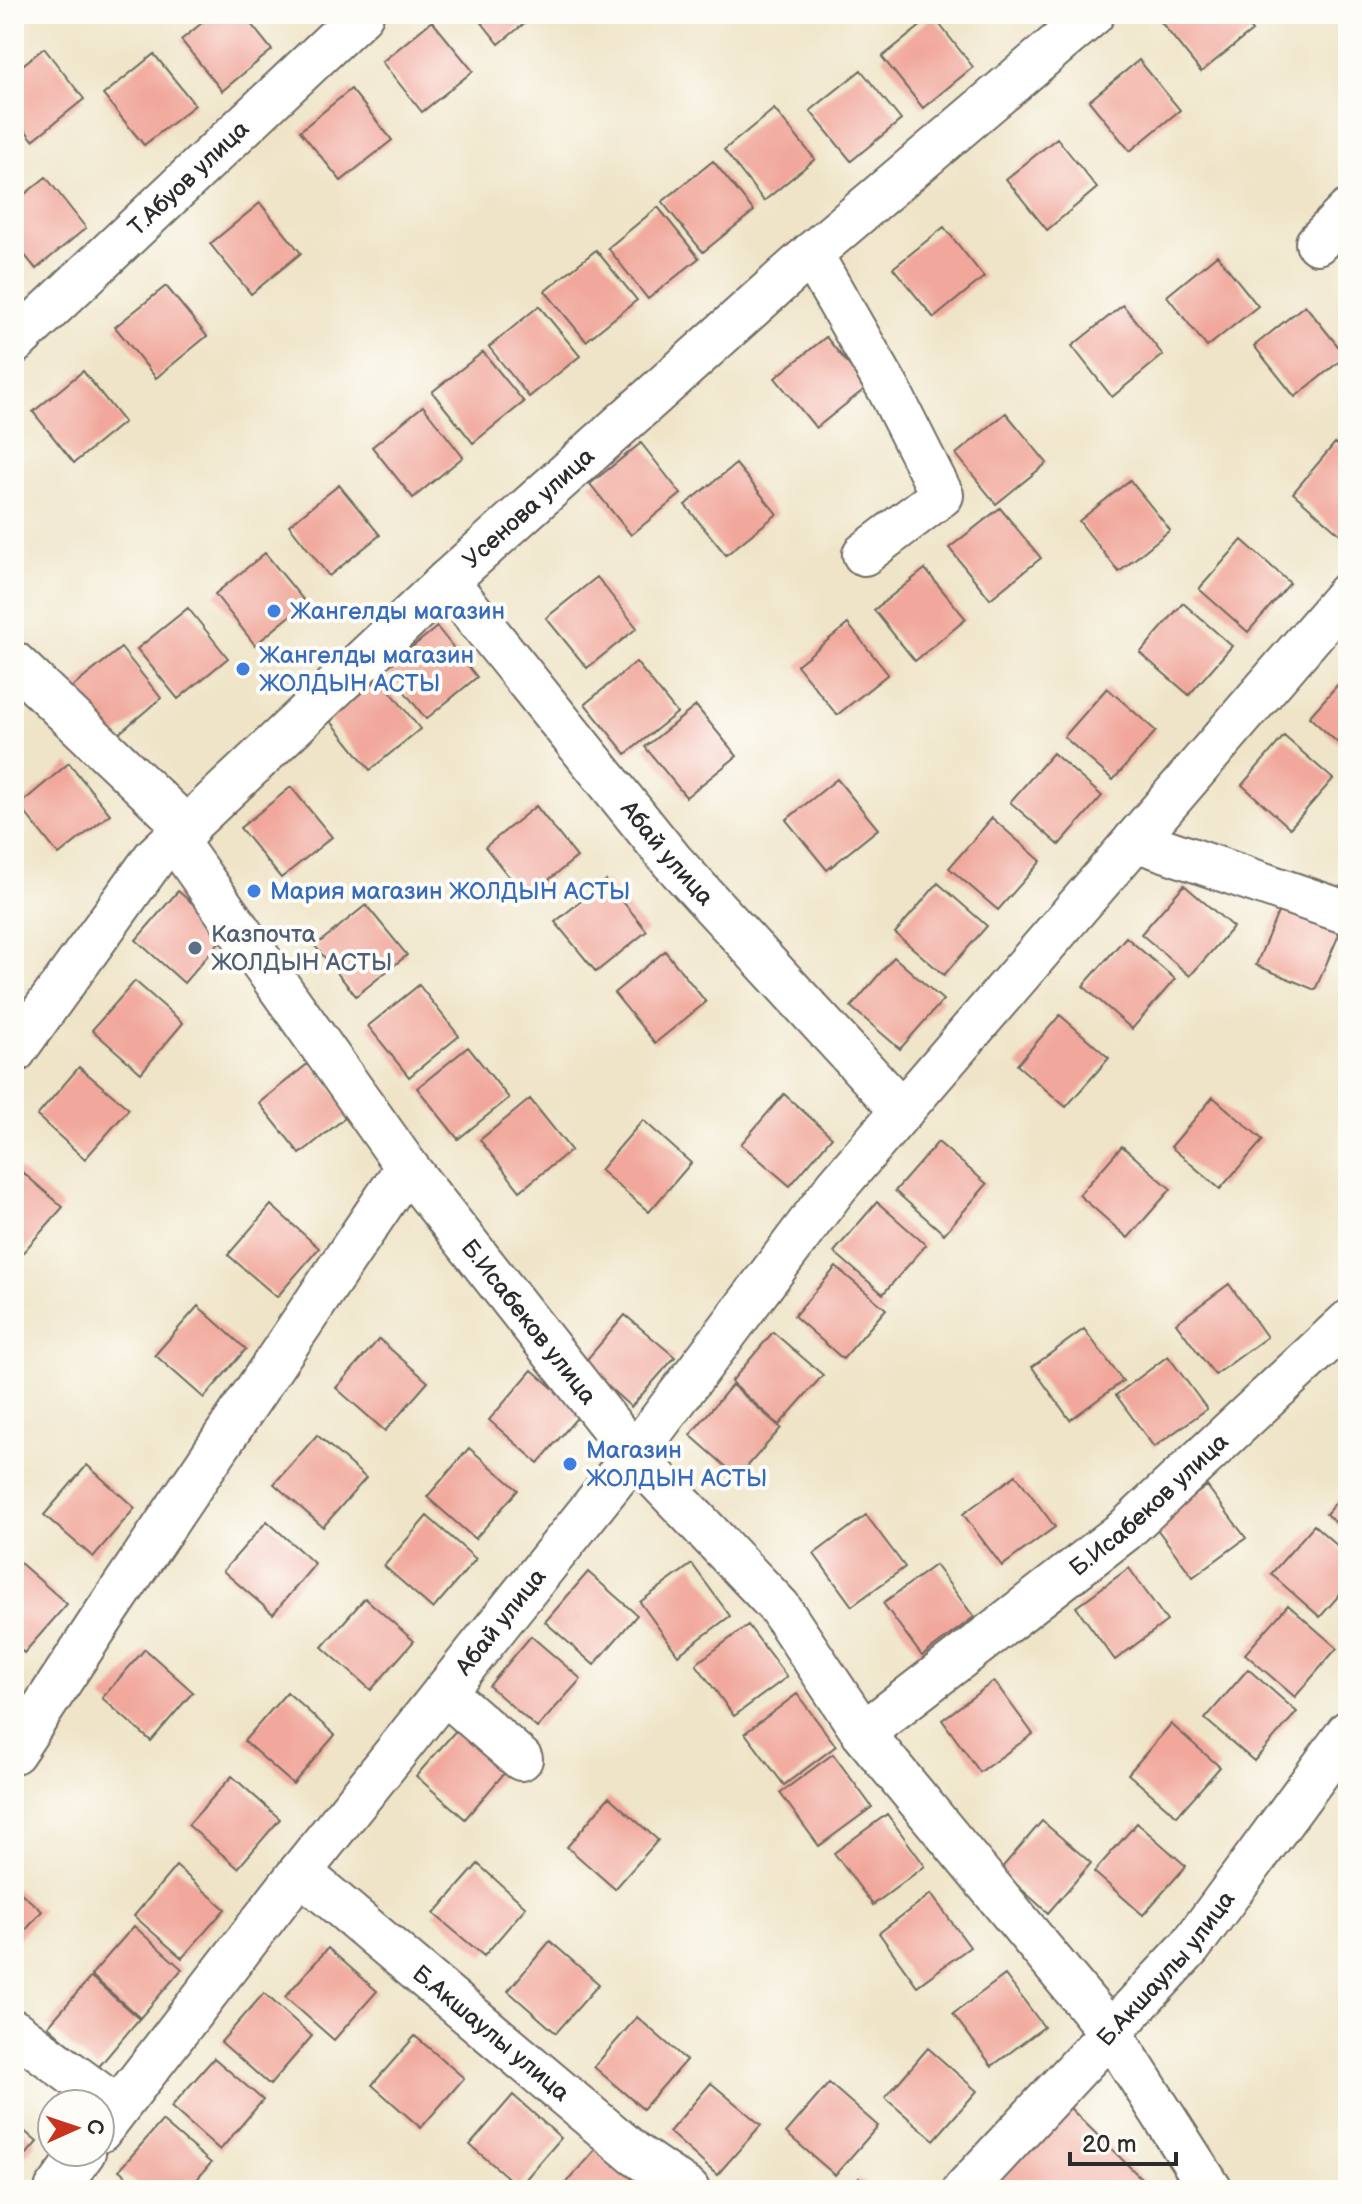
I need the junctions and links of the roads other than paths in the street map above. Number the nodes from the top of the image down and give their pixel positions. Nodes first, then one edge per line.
1 (362, 14) edge
2 (1093, 14) edge
3 (1348, 211) edge
4 (1317, 243) dead end
5 (811, 254) junction
6 (14, 343) edge
7 (864, 554) dead end
8 (447, 581) junction
9 (1348, 593) edge
10 (14, 663) edge
11 (182, 834) junction
12 (1135, 840) junction
13 (1348, 913) edge
14 (14, 1052) edge
15 (902, 1111) junction
16 (407, 1167) junction
17 (1348, 1322) edge
18 (634, 1455) junction
19 (444, 1692) junction
20 (1348, 1732) edge
21 (863, 1733) junction
22 (14, 1752) edge
23 (521, 1759) dead end
24 (300, 1872) junction
25 (14, 2031) edge
26 (1110, 2032) junction
27 (76, 2088) edge
28 (116, 2110) edge
29 (72, 2168) edge
30 (56, 2190) edge
31 (688, 2190) edge
32 (964, 2190) edge
33 (1211, 2190) edge

1 - 6 street, Т.Абуов улица
2 - 5 street, Усенова улица
3 - 4 street
5 - 7 street
5 - 8 street, Усенова улица
8 - 11 street, Усенова улица
8 - 15 street, Абай улица
9 - 12 street, Абай улица
10 - 11 street, Б.Исабеков улица
11 - 14 street, Усенова улица
11 - 16 street, Б.Исабеков улица
12 - 13 street
12 - 15 street, Абай улица
15 - 18 street, Абай улица
16 - 18 street, Б.Исабеков улица
16 - 22 street
17 - 21 street, Б.Исабеков улица
18 - 19 street, Абай улица
18 - 21 street, Б.Исабеков улица
19 - 23 street
19 - 24 street, Абай улица
20 - 26 street, Б.Акшаулы улица
21 - 26 street, Б.Исабеков улица
24 - 28 street, Абай улица
24 - 31 street, Б.Акшаулы улица
25 - 27 street
26 - 32 street, Б.Акшаулы улица
26 - 33 street, Б.Исабеков улица
29 - 30 street

